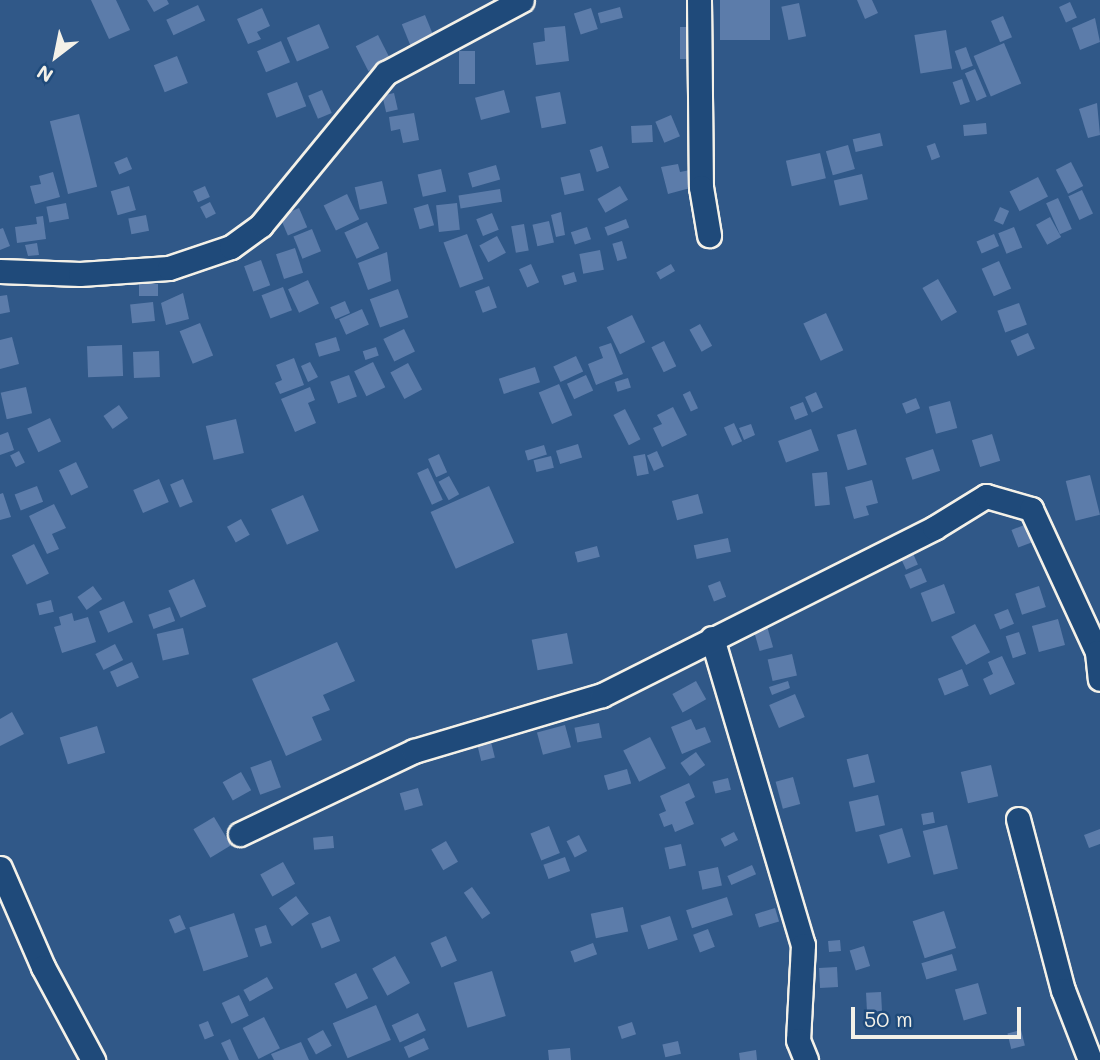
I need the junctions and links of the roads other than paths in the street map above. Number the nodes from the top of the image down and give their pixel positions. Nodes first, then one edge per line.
1 (522, 0) edge
2 (699, 0) edge
3 (709, 235) dead end
4 (0, 271) edge
5 (712, 638) junction
6 (1100, 680) edge
7 (1018, 819) dead end
8 (240, 834) dead end
9 (0, 868) edge
10 (93, 1060) edge
11 (806, 1060) edge
12 (1090, 1060) edge

1 - 4 street
2 - 3 street
5 - 6 street
5 - 8 street
5 - 11 street
7 - 12 street
9 - 10 street

